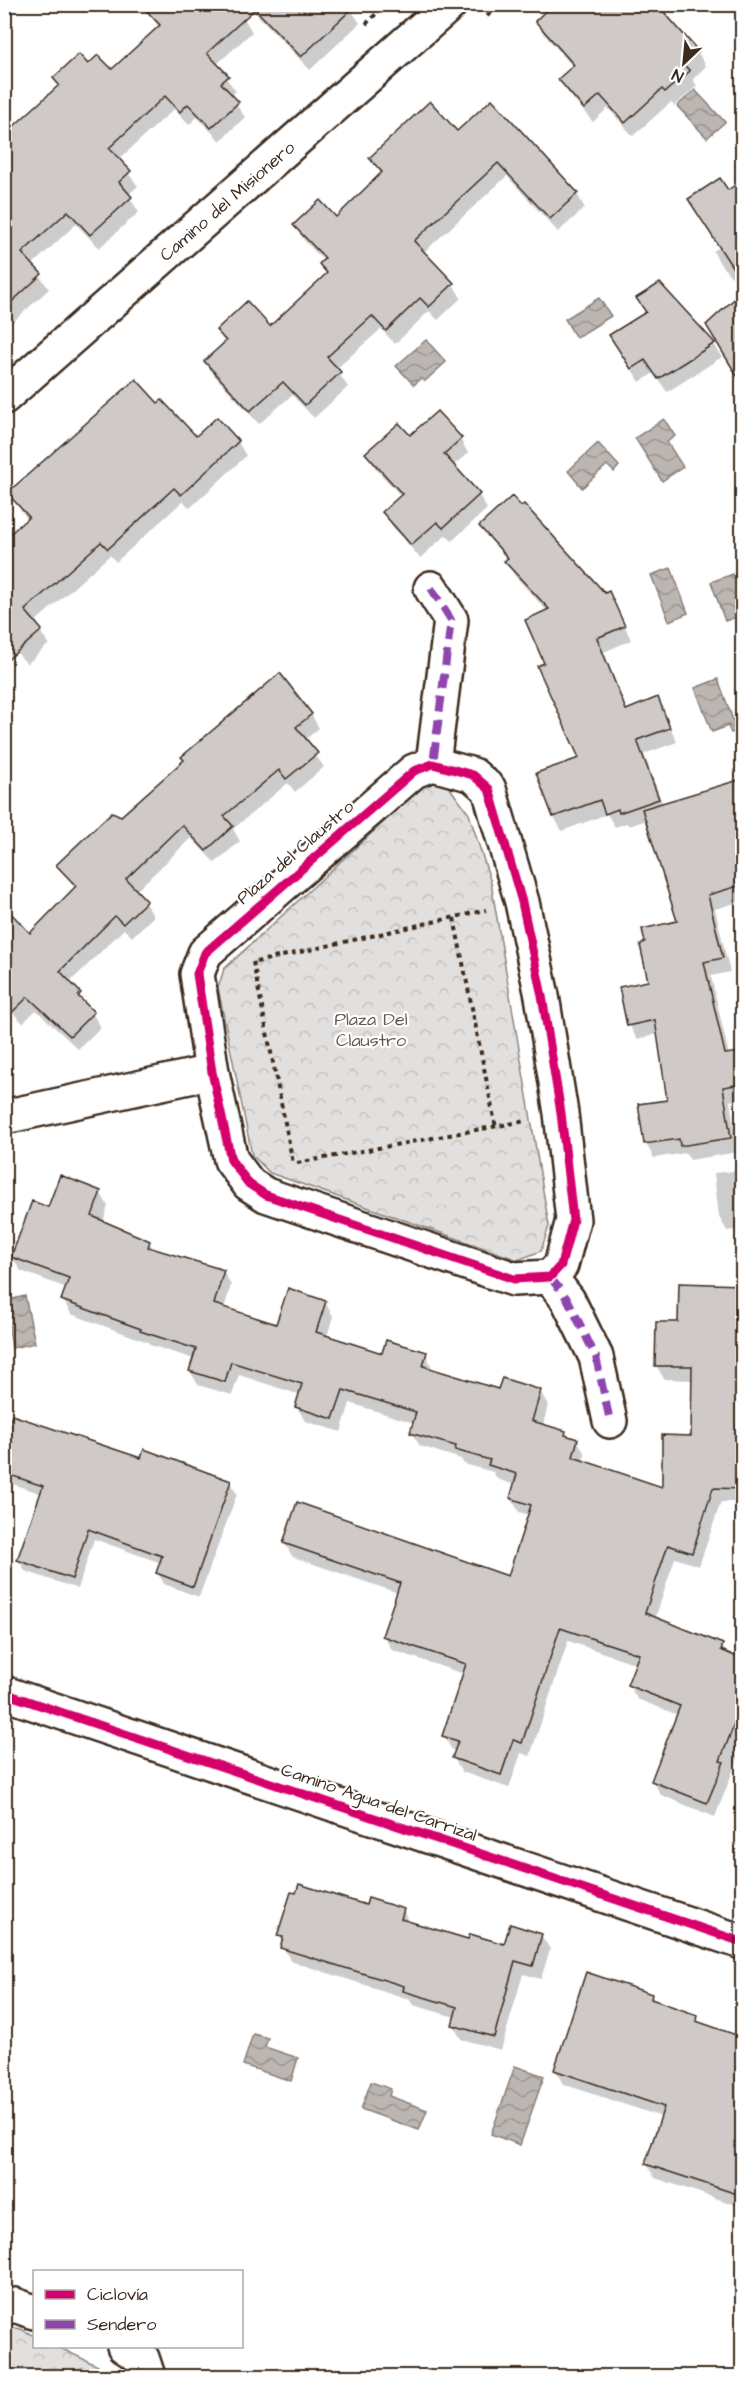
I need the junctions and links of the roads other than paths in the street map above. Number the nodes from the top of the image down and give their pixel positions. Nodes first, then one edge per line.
1 (450, 4) edge
2 (4, 397) edge
3 (431, 588) dead end
4 (433, 764) junction
5 (212, 1072) junction
6 (4, 1117) edge
7 (550, 1277) junction
8 (610, 1421) dead end
9 (4, 1693) edge
10 (742, 1942) edge
11 (4, 2308) edge
12 (33, 2312) edge
13 (127, 2348) edge
14 (148, 2376) edge

1 - 2 street, Camino del Misionero
3 - 4 street
4 - 5 street, Plaza del Claustro
4 - 7 street
5 - 6 street
5 - 7 street, Plaza del Claustro
7 - 8 street
9 - 10 street, Camino Agua del Carrizal
11 - 12 street
13 - 14 street

